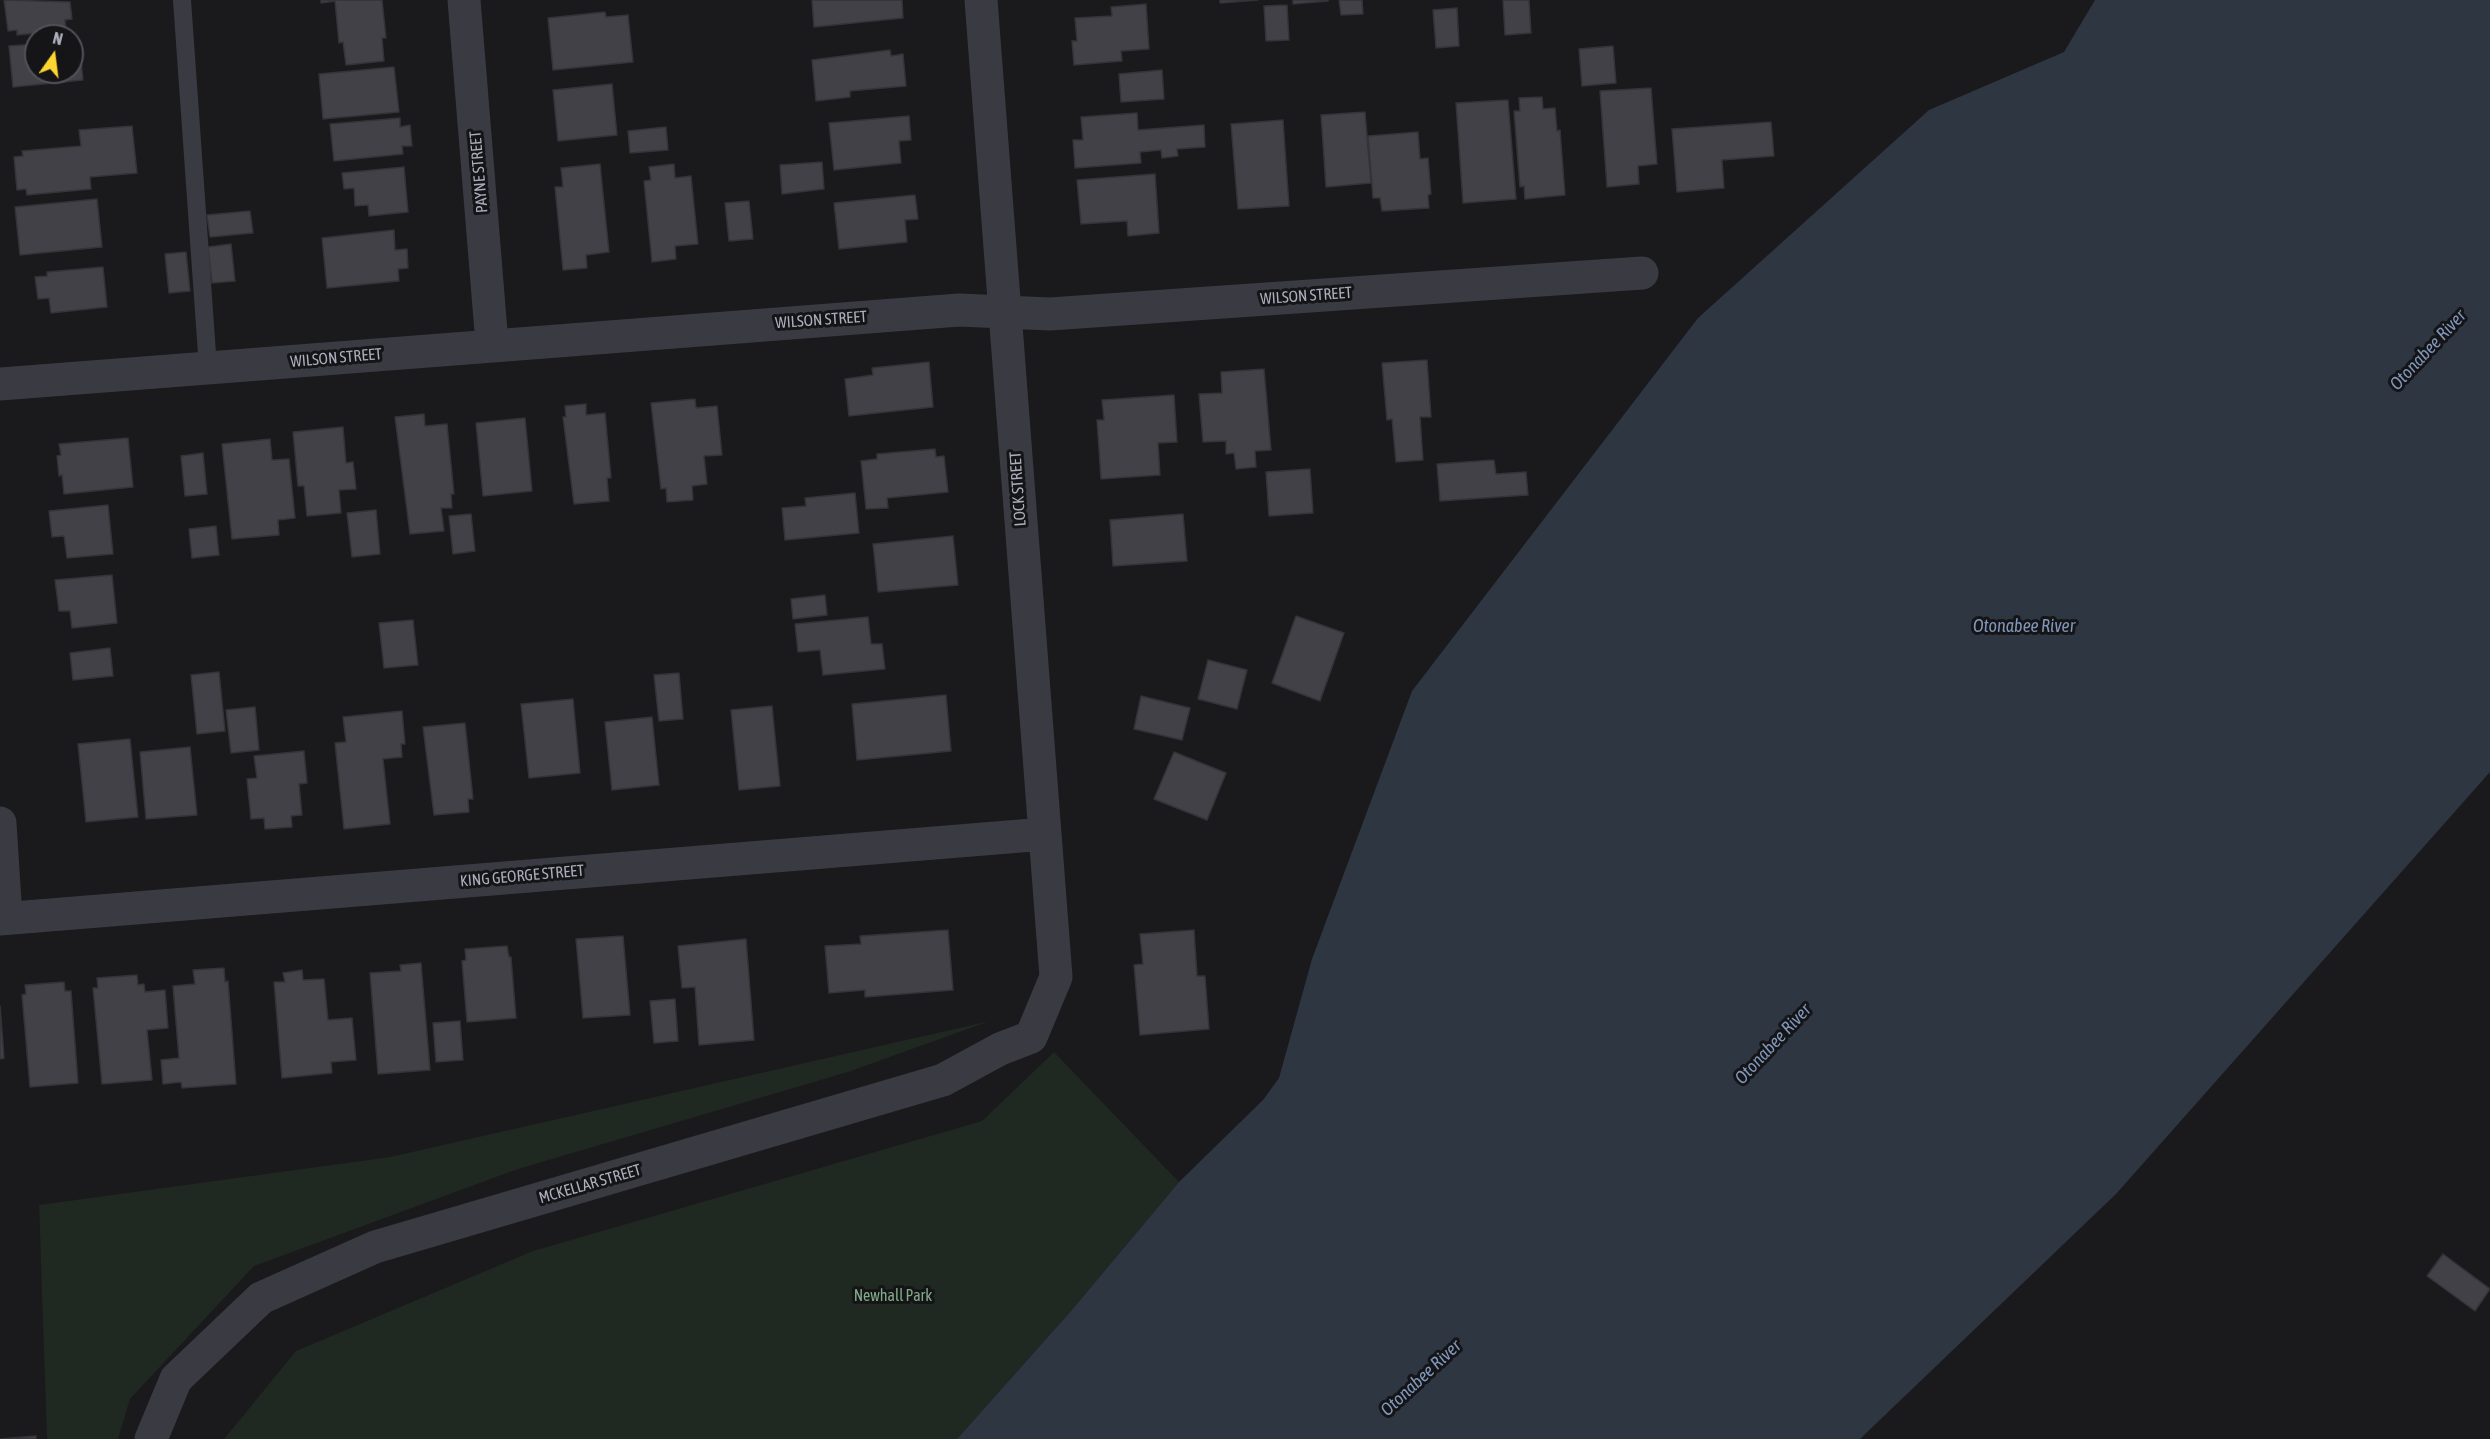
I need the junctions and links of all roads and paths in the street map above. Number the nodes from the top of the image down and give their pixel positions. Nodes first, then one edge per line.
1 (182, 0) edge
2 (464, 0) edge
3 (981, 0) edge
4 (1642, 273) dead end
5 (1004, 312) junction
6 (492, 344) junction
7 (208, 368) junction
8 (0, 384) edge
9 (0, 823) edge
10 (1045, 834) junction
11 (3, 919) edge
12 (1056, 977) joint
13 (151, 1439) edge

1 - 7 lane
2 - 6 street, PAYNE STREET
3 - 5 street, LOCK STREET
4 - 5 street, WILSON STREET
5 - 6 street, WILSON STREET
5 - 10 street, LOCK STREET
6 - 7 street, WILSON STREET
7 - 8 street, WILSON STREET
9 - 11 street
10 - 11 street, KING GEORGE STREET
10 - 12 street, LOCK STREET
12 - 13 street, MCKELLAR STREET

